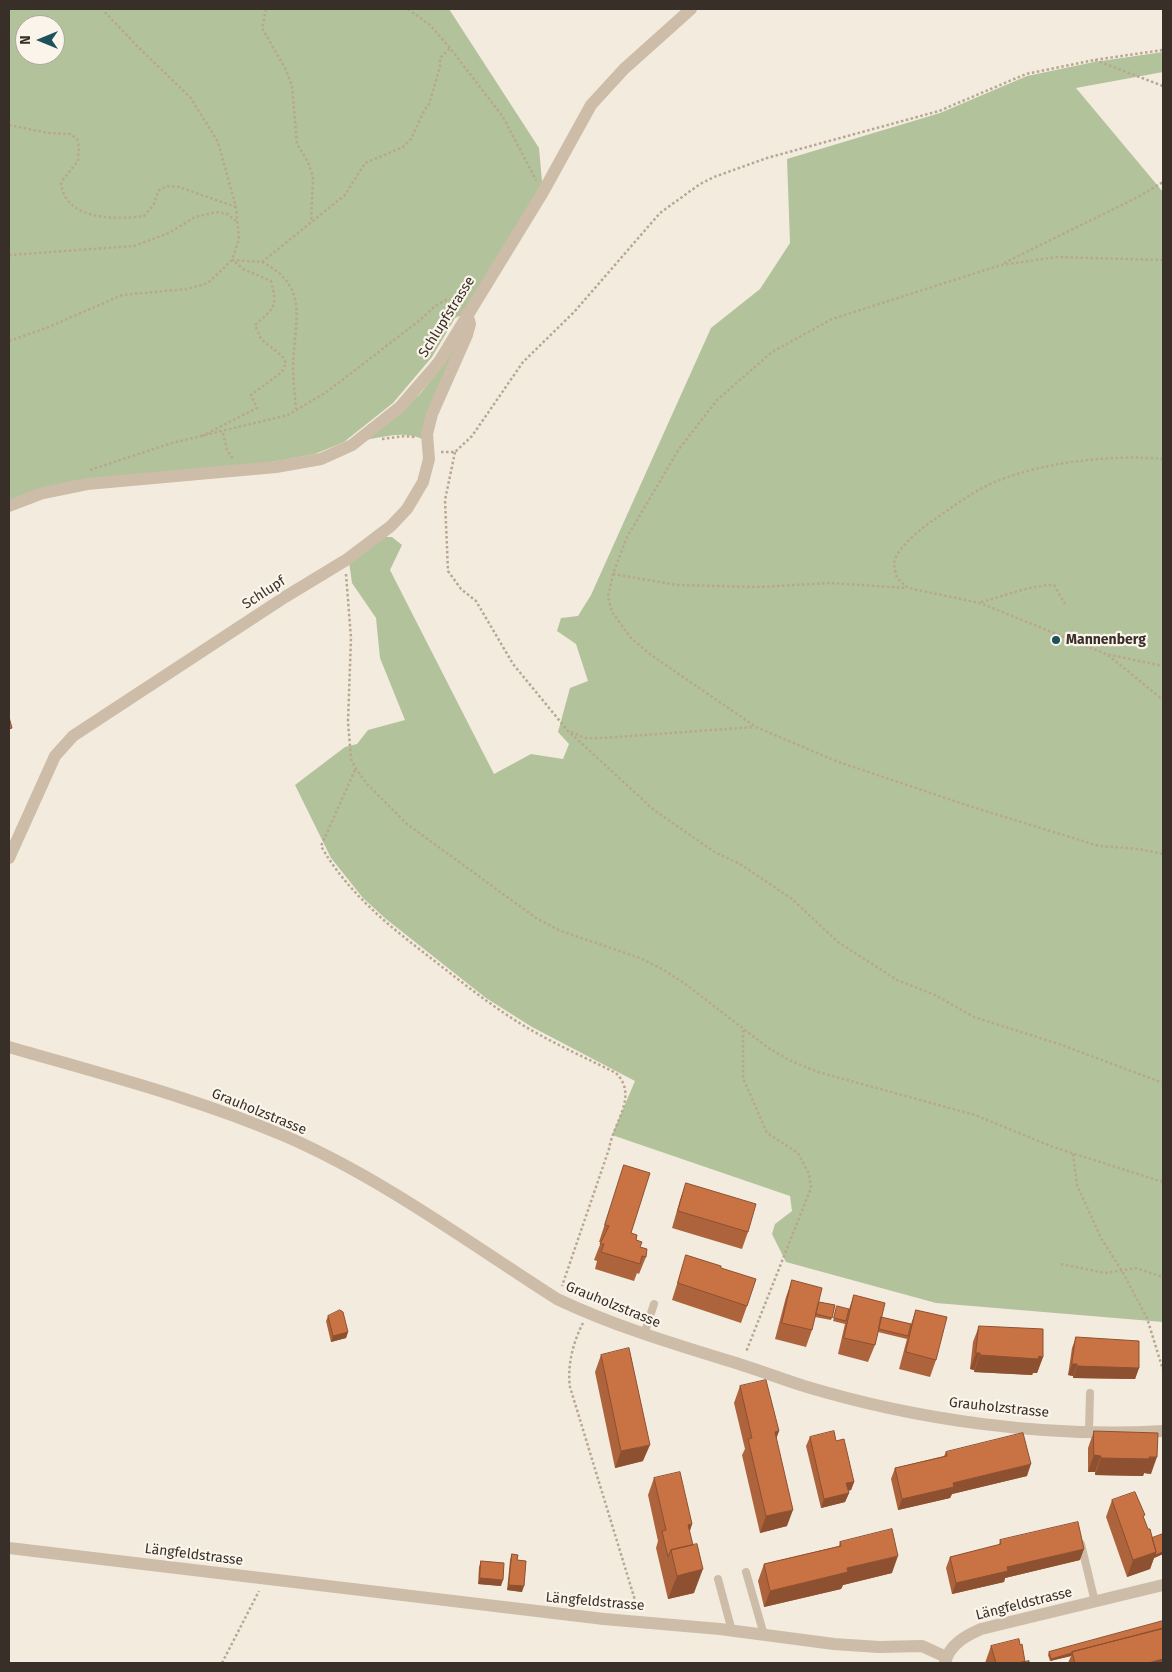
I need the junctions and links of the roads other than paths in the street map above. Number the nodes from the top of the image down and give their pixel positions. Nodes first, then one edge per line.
1 (690, 9) edge
2 (467, 313) junction
3 (9, 506) edge
4 (9, 858) edge
5 (9, 1048) edge
6 (654, 1304) dead end
7 (644, 1334) junction
8 (1090, 1393) dead end
9 (1089, 1431) junction
10 (1163, 1431) edge
11 (1079, 1536) edge
12 (9, 1548) edge
13 (746, 1572) dead end
14 (718, 1579) dead end
15 (1163, 1585) edge
16 (1095, 1602) junction
17 (732, 1631) junction
18 (764, 1635) junction
19 (946, 1660) edge

1 - 2 street, Schlupfstrasse
2 - 3 street, Schlupfstrasse
2 - 4 street, Schlupf
5 - 7 street, Grauholzstrasse
6 - 7 lane
7 - 9 street, Grauholzstrasse
8 - 9 lane
9 - 10 street, Grauholzstrasse
11 - 16 lane
12 - 17 street, Längfeldstrasse
13 - 18 lane
14 - 17 lane
15 - 16 street, Längfeldstrasse
16 - 19 street, Längfeldstrasse
17 - 18 street, Längfeldstrasse
18 - 19 street, Längfeldstrasse

